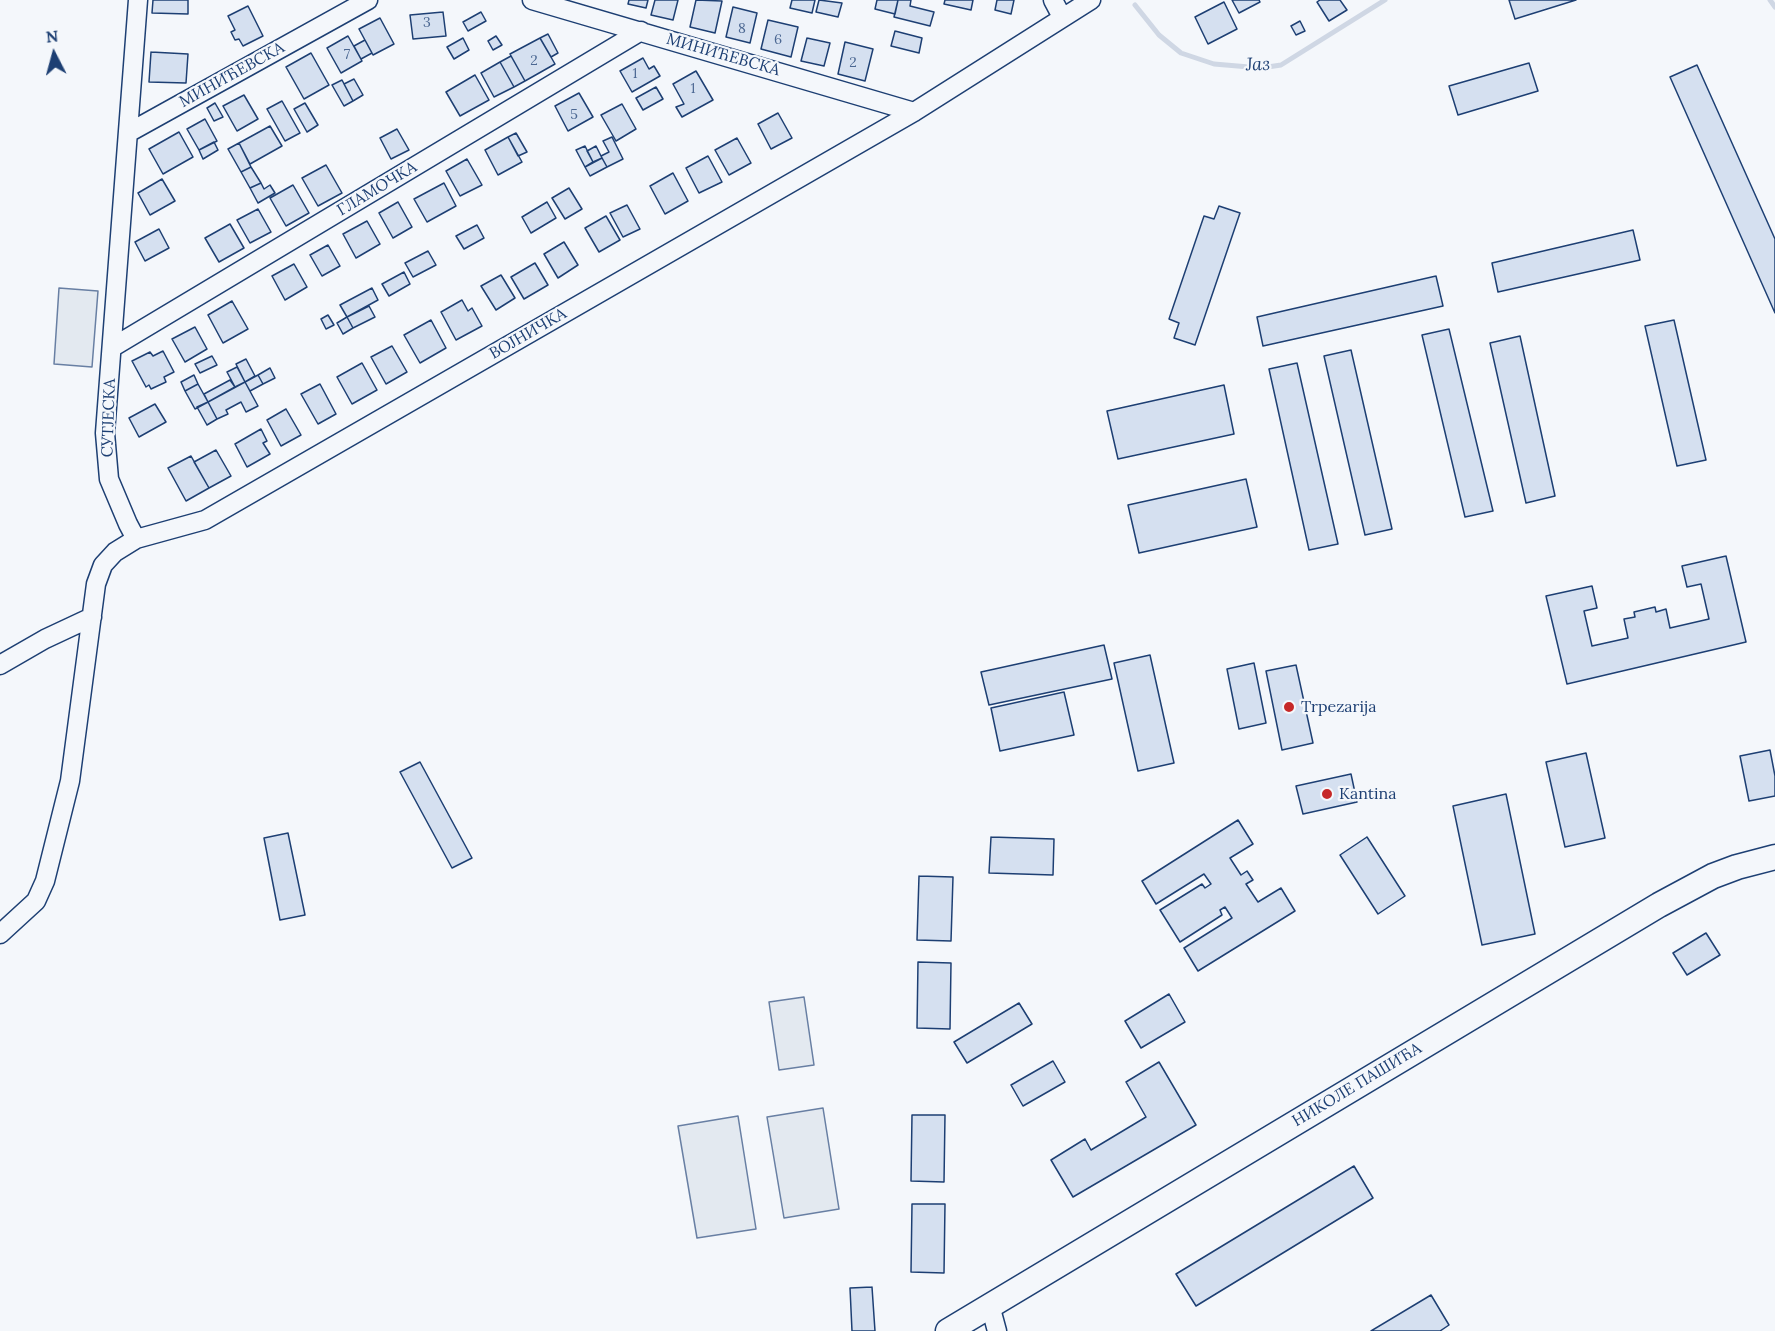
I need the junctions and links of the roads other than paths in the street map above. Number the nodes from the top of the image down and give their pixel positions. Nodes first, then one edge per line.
1 (138, 0) edge
2 (368, 0) edge
3 (532, 0) edge
4 (1053, 0) edge
5 (1091, 0) edge
6 (1062, 17) junction
7 (641, 32) junction
8 (914, 112) junction
9 (128, 133) junction
10 (113, 347) junction
11 (136, 539) junction
12 (92, 617) junction
13 (0, 665) edge
14 (1775, 857) edge
15 (0, 934) edge
16 (990, 1305) junction
17 (948, 1331) edge
18 (997, 1331) edge

1 - 9 street, СУТЈЕСКА
2 - 9 street, МИНИЋЕВСКА
3 - 7 street, МИНИЋЕВСКА
4 - 6 street
5 - 6 street, ВОЈНИЧКА
6 - 8 street, ВОЈНИЧКА
7 - 8 street, МИНИЋЕВСКА
7 - 10 street, ГЛАМОЧКА
8 - 11 street, ВОЈНИЧКА
9 - 10 street, СУТЈЕСКА
10 - 11 street, СУТЈЕСКА
11 - 12 street
12 - 13 street
12 - 15 street
14 - 16 main road, НИКОЛЕ ПАШИЋА
16 - 17 main road, НИКОЛЕ ПАШИЋА
16 - 18 street

